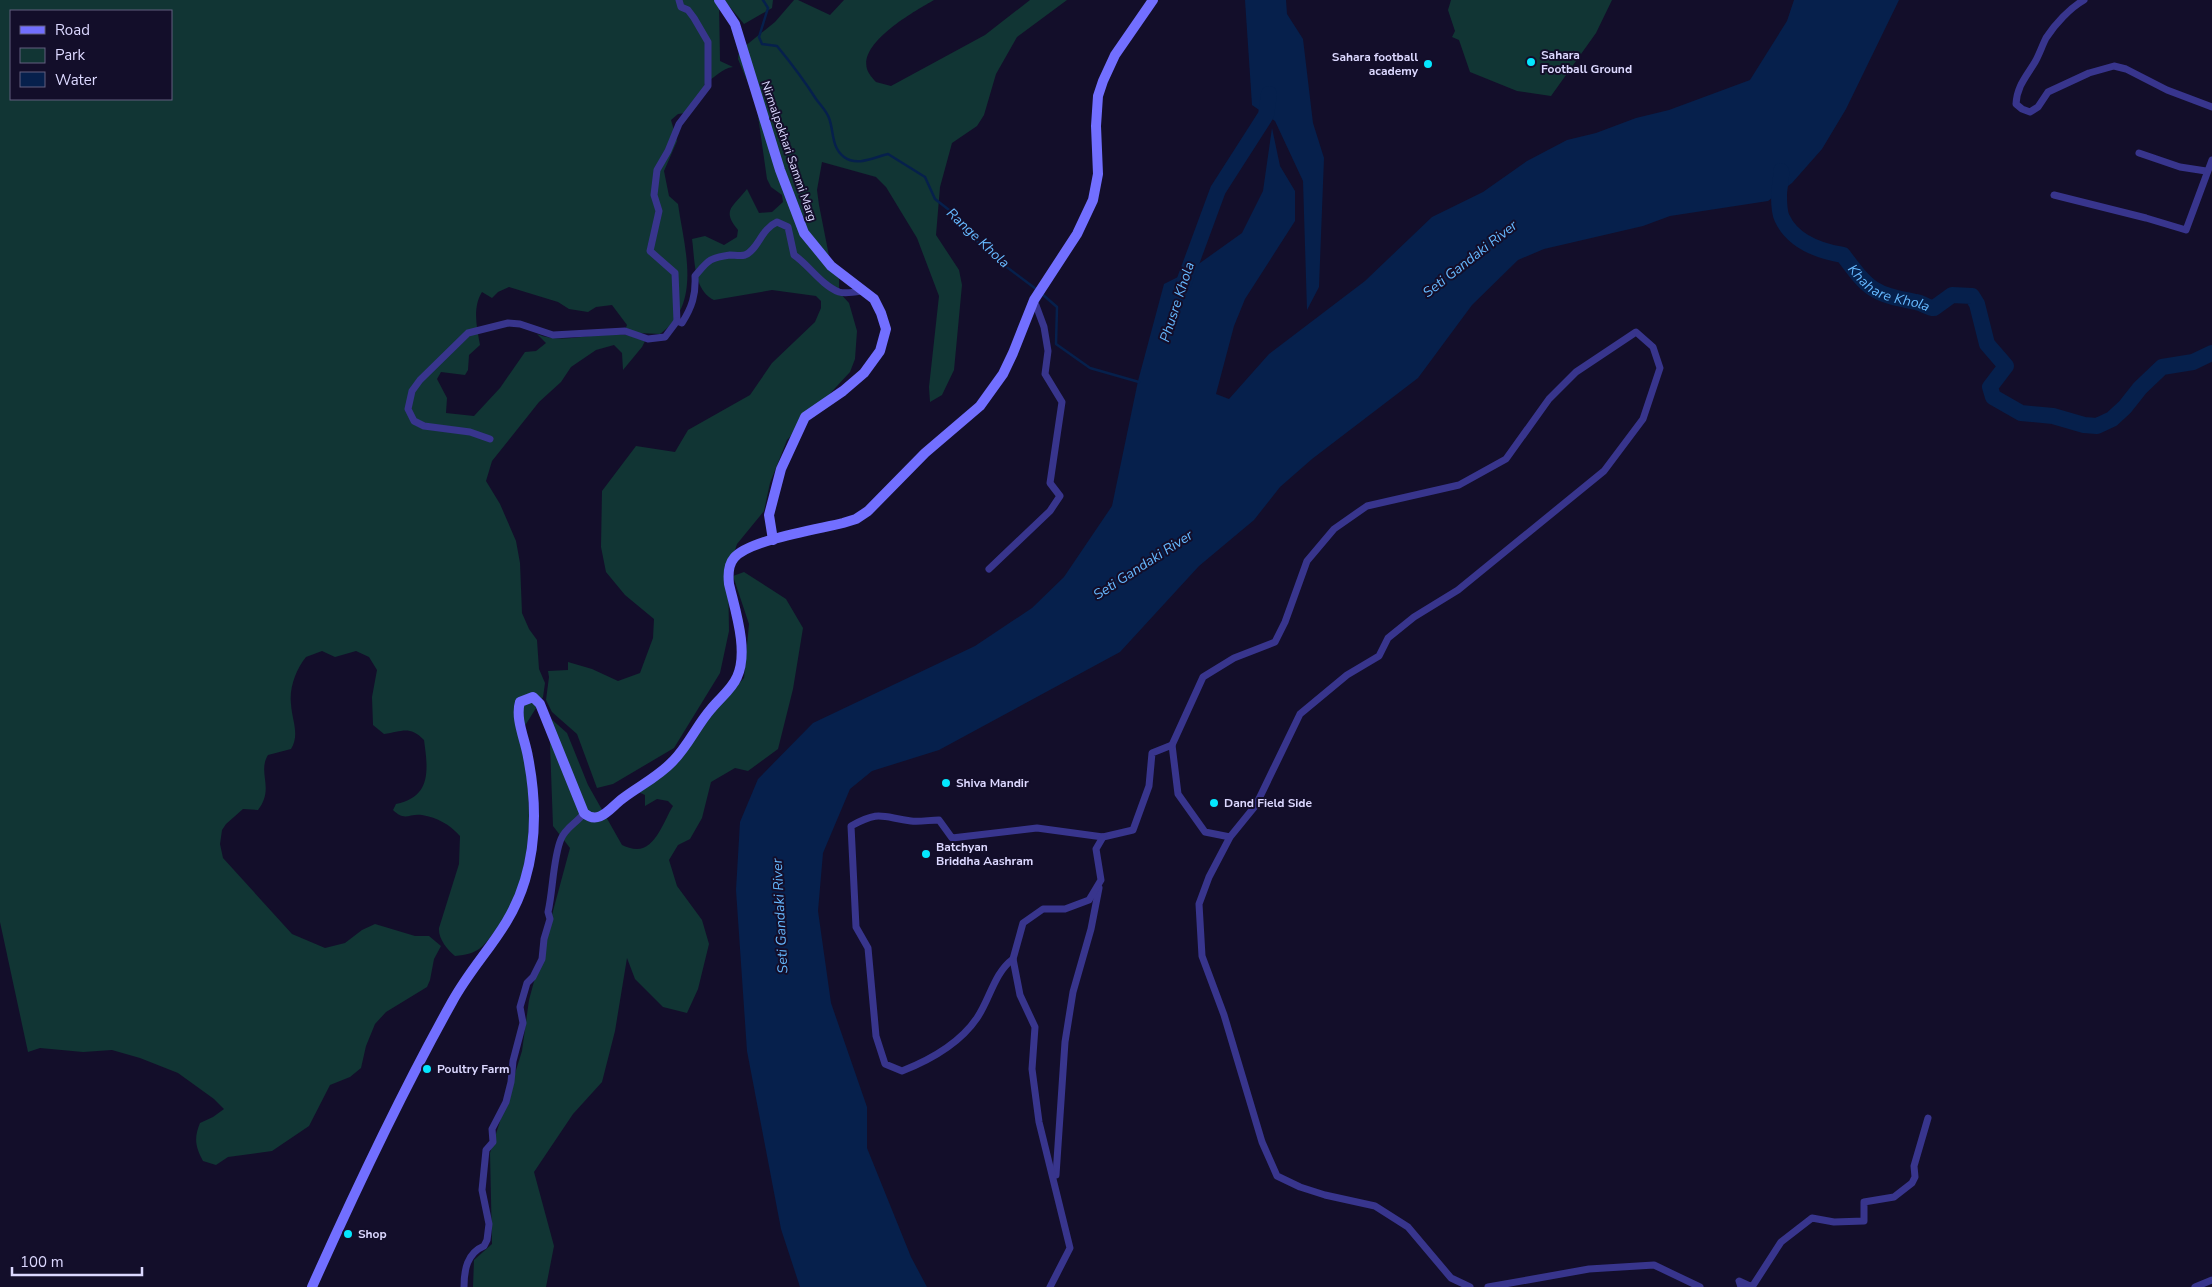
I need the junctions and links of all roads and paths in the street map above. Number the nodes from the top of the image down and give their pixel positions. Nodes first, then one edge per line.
1 (679, 0) edge
2 (719, 0) edge
3 (1153, 0) edge
4 (2084, 0) edge
5 (2212, 107) edge
6 (2139, 152) dead end
7 (2212, 160) edge
8 (2206, 172) junction
9 (2054, 195) dead end
10 (862, 292) junction
11 (1034, 300) junction
12 (677, 321) junction
13 (490, 439) dead end
14 (773, 540) junction
15 (989, 569) dead end
16 (1172, 745) junction
17 (584, 813) junction
18 (1103, 837) junction
19 (1230, 837) junction
20 (1100, 880) junction
21 (1013, 959) junction
22 (1928, 1118) dead end
23 (1056, 1183) junction
24 (2212, 1280) edge
25 (312, 1287) edge
26 (464, 1287) edge
27 (1050, 1287) edge
28 (1470, 1287) edge
29 (1488, 1287) edge
30 (1700, 1287) edge
31 (1741, 1287) edge
32 (2195, 1287) edge

1 - 12 street
2 - 10 main road, Nirmalpokhari Sammi Marg
3 - 11 main road
4 - 5 street
6 - 8 street
7 - 8 street
8 - 9 street
10 - 12 street
10 - 14 main road, Nirmalpokhari Sammi Marg
11 - 14 main road
11 - 15 street
12 - 13 street
14 - 17 main road
16 - 18 street
16 - 19 street
16 - 19 street
17 - 25 main road
17 - 26 street
18 - 20 street
18 - 21 street
19 - 28 street
20 - 21 street
20 - 23 street
21 - 23 street
22 - 31 street
23 - 27 street
24 - 32 street
29 - 30 street

